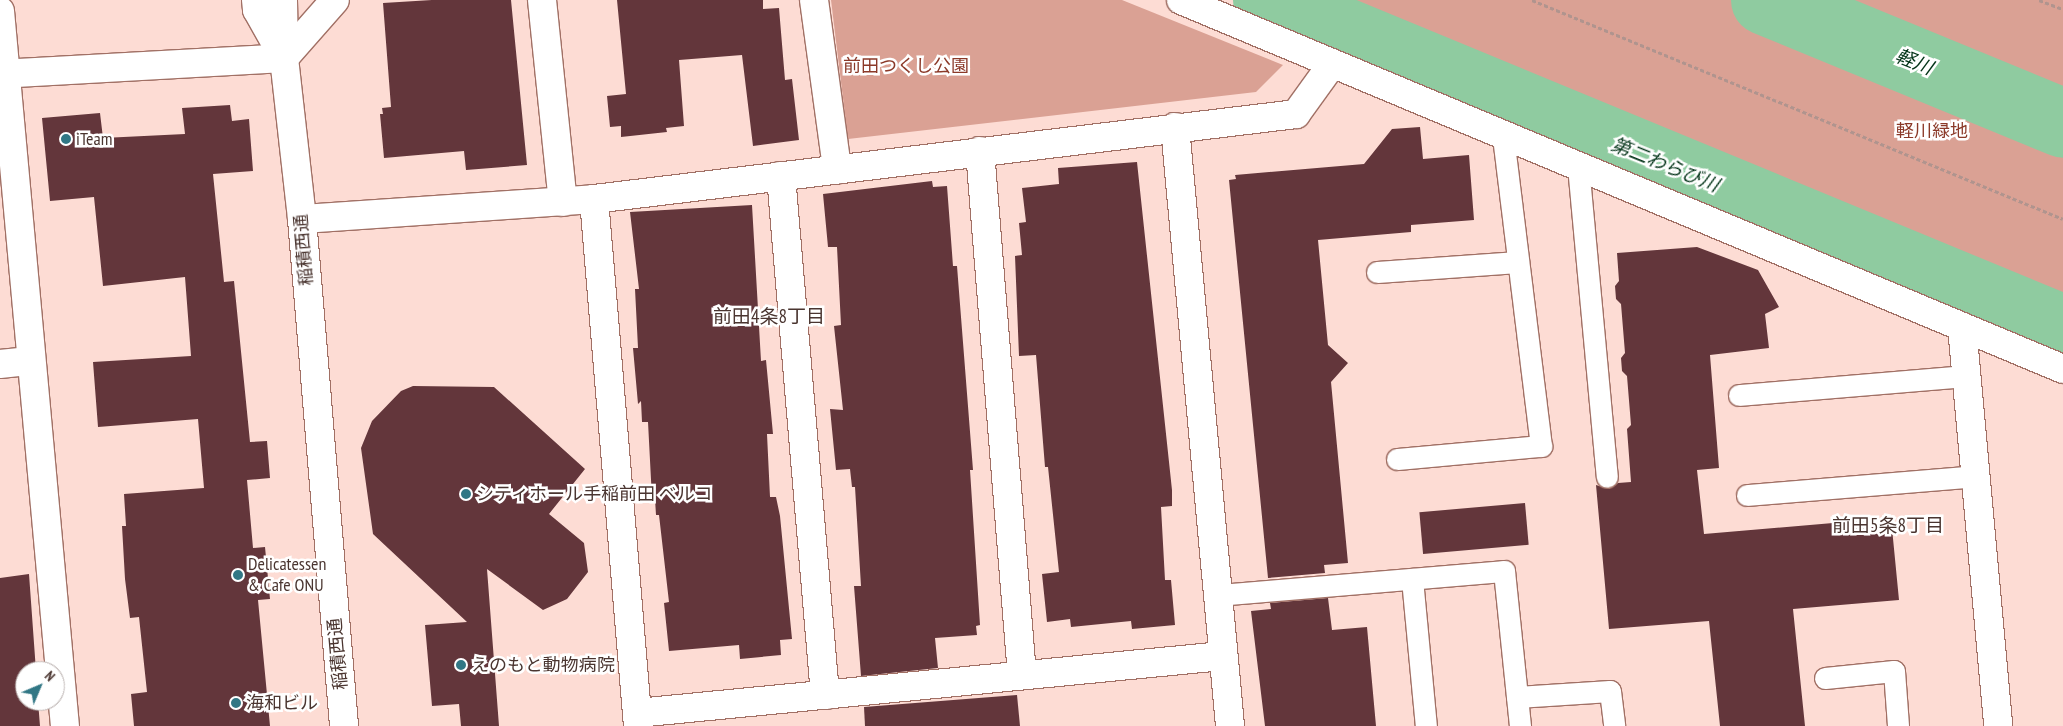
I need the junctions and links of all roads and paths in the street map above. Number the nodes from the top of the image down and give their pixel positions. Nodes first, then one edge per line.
1 (256, 0) edge
2 (283, 0) edge
3 (335, 0) edge
4 (542, 0) edge
5 (814, 0) edge
6 (1181, 0) edge
7 (1532, 0) edge
8 (2039, 0) edge
9 (2063, 10) edge
10 (0, 11) edge
11 (284, 58) junction
12 (1332, 64) junction
13 (3, 74) edge
14 (1175, 127) junction
15 (1503, 135) junction
16 (980, 151) junction
17 (1578, 166) junction
18 (837, 169) junction
19 (781, 176) junction
20 (594, 199) junction
21 (563, 202) junction
22 (302, 219) junction
23 (2063, 219) edge
24 (1518, 262) junction
25 (1377, 272) dead end
26 (1962, 327) junction
27 (30, 361) junction
28 (0, 364) edge
29 (2063, 369) edge
30 (1966, 376) junction
31 (1739, 395) dead end
32 (1397, 459) dead end
33 (1607, 476) dead end
34 (1976, 476) junction
35 (1747, 495) dead end
36 (1412, 579) junction
37 (1218, 595) junction
38 (1223, 656) junction
39 (1022, 675) junction
40 (1825, 678) dead end
41 (825, 695) junction
42 (1517, 697) junction
43 (637, 719) edge
44 (64, 726) edge
45 (344, 726) edge
46 (1230, 726) edge
47 (1426, 726) edge
48 (1520, 726) edge
49 (1614, 726) edge
50 (1898, 726) edge
51 (1998, 726) edge

1 - 11 street
2 - 11 street, 稲積西通
3 - 11 street
4 - 21 street
5 - 18 street
6 - 12 street
7 - 23 path
8 - 9 path
10 - 13 street
11 - 13 street
11 - 22 street, 稲積西通
12 - 14 street
12 - 15 street
13 - 27 street
14 - 16 street
14 - 37 street
15 - 17 street
15 - 24 lane
16 - 18 street
16 - 39 street
17 - 26 street
17 - 33 lane
18 - 19 street
19 - 20 street
19 - 41 street
20 - 21 street
20 - 43 street
21 - 22 street
22 - 45 street, 稲積西通
24 - 25 lane
24 - 32 lane
26 - 29 street
26 - 30 street
27 - 28 street
27 - 44 street
30 - 31 lane
30 - 34 street
34 - 35 lane
34 - 51 street
36 - 37 lane
36 - 42 lane
36 - 47 lane
37 - 38 street
38 - 39 street
38 - 46 street
39 - 41 street
40 - 50 lane
41 - 43 street
42 - 48 lane
42 - 49 lane

